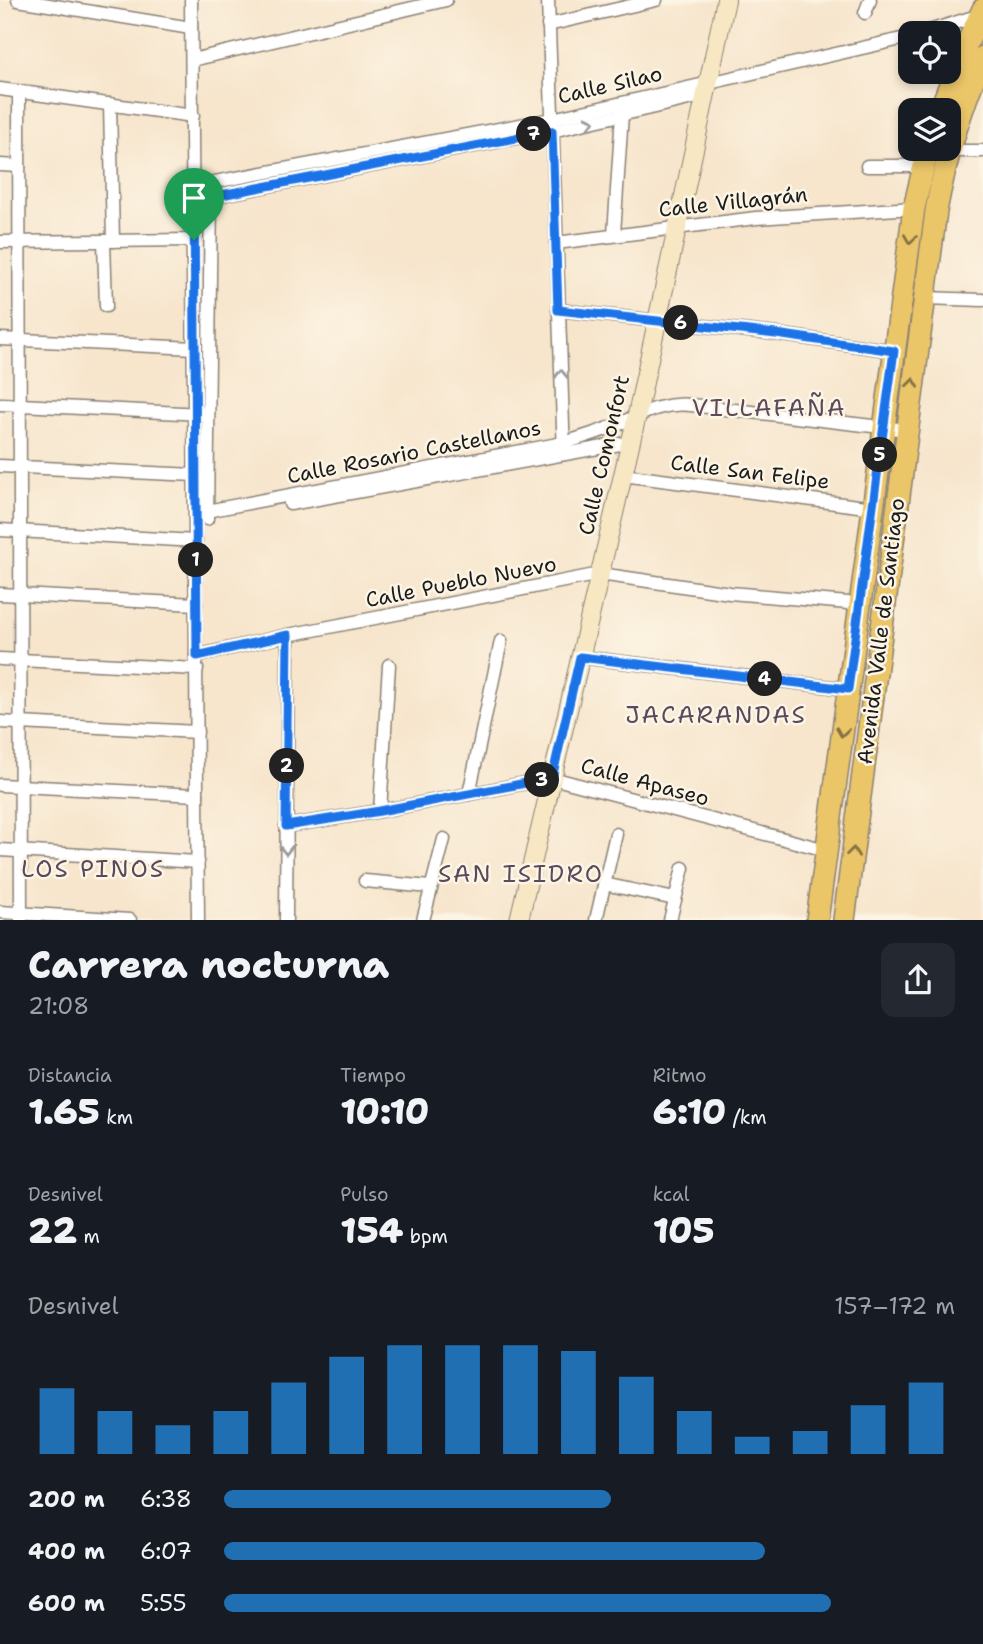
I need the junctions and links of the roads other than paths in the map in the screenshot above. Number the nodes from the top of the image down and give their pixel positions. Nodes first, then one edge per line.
1 (18, 0) edge
2 (191, 0) edge
3 (446, 0) edge
4 (548, 0) edge
5 (656, 0) edge
6 (726, 0) edge
7 (870, 0) edge
8 (982, 12) edge
9 (865, 13) dead end
10 (957, 21) edge
11 (548, 24) junction
12 (191, 28) junction
13 (898, 40) edge
14 (983, 57) edge
15 (192, 60) junction
16 (707, 88) junction
17 (0, 89) edge
18 (19, 91) junction
19 (945, 98) edge
20 (110, 104) junction
21 (961, 110) edge
22 (622, 114) junction
23 (193, 116) junction
24 (552, 125) junction
25 (983, 151) edge
26 (961, 153) edge
27 (898, 161) edge
28 (931, 161) edge
29 (933, 161) edge
30 (0, 165) edge
31 (19, 166) junction
32 (867, 166) dead end
33 (194, 186) junction
34 (211, 197) junction
35 (914, 208) junction
36 (678, 226) junction
37 (614, 234) junction
38 (194, 240) junction
39 (109, 241) junction
40 (0, 242) edge
41 (19, 242) junction
42 (556, 243) junction
43 (924, 298) junction
44 (983, 300) edge
45 (106, 306) dead end
46 (558, 310) junction
47 (658, 320) junction
48 (0, 339) edge
49 (19, 340) junction
50 (195, 348) junction
51 (894, 351) junction
52 (0, 404) edge
53 (19, 404) junction
54 (194, 414) junction
55 (208, 414) junction
56 (637, 415) junction
57 (884, 428) junction
58 (907, 430) junction
59 (631, 442) junction
60 (563, 448) junction
61 (0, 466) edge
62 (19, 467) junction
63 (195, 475) junction
64 (623, 475) junction
65 (873, 508) junction
66 (201, 516) junction
67 (0, 530) edge
68 (19, 531) junction
69 (196, 541) junction
70 (600, 574) junction
71 (0, 594) edge
72 (19, 595) junction
73 (196, 604) junction
74 (860, 604) junction
75 (288, 635) junction
76 (501, 640) dead end
77 (580, 657) junction
78 (0, 659) edge
79 (19, 660) junction
80 (197, 662) junction
81 (389, 665) dead end
82 (848, 689) junction
83 (0, 722) edge
84 (20, 723) junction
85 (197, 732) junction
86 (552, 778) junction
87 (0, 785) edge
88 (20, 786) junction
89 (469, 794) junction
90 (197, 795) junction
91 (380, 811) junction
92 (286, 826) junction
93 (616, 834) dead end
94 (444, 839) dead end
95 (0, 850) edge
96 (826, 850) junction
97 (20, 851) junction
98 (198, 862) junction
99 (683, 868) dead end
100 (365, 881) dead end
101 (604, 884) junction
102 (430, 887) junction
103 (675, 899) junction
104 (0, 912) edge
105 (21, 916) edge
106 (130, 919) edge
107 (198, 919) edge
108 (286, 919) edge
109 (423, 919) edge
110 (519, 919) edge
111 (596, 919) edge
112 (670, 919) edge
113 (817, 919) edge
114 (844, 919) edge

1 - 12 street
2 - 12 street
3 - 15 street
4 - 11 street
5 - 11 street
6 - 16 street, Calle Comonfort
7 - 9 street
8 - 10 street
8 - 19 main road
11 - 24 street
12 - 15 street
13 - 16 street, Calle Silao
14 - 21 main road, Avenida Valle de Santiago
15 - 23 street
16 - 22 street, Calle Silao
16 - 24 street, Calle Silao
16 - 36 street, Calle Comonfort
17 - 18 street
18 - 20 street
18 - 31 street
20 - 23 street
20 - 39 street
24 -> 22 street, Calle Silao
22 - 37 street
23 - 33 street
24 - 33 street, Calle Silao
24 - 34 street, Calle Silao
24 - 42 street
25 - 26 street
27 - 32 street
28 - 35 main road, Avenida Valle de Santiago
29 - 43 main road, Avenida Valle de Santiago
30 - 31 street
31 - 41 street
33 - 34 street
33 - 38 street
34 - 55 street
35 - 36 street, Calle Villagrán
35 -> 51 main road, Avenida Valle de Santiago
36 - 37 street, Calle Villagrán
36 - 47 street, Calle Comonfort
37 - 42 street, Calle Villagrán
38 - 39 street
38 - 50 street
39 - 41 street
39 - 45 street
40 - 41 street
41 - 49 street
42 - 46 street
43 - 44 street
58 -> 43 main road, Avenida Valle de Santiago
46 - 47 street
60 -> 46 street
47 - 51 street
47 - 56 street, Calle Comonfort
48 - 49 street
49 - 50 street
49 - 53 street
50 - 54 street
51 - 57 main road, Avenida Valle de Santiago
52 - 53 street
53 - 54 street
53 - 62 street
54 - 55 street
54 - 63 street
55 - 66 street
56 - 57 street, Calle Rosario Castellanos
56 - 59 street, Calle Comonfort
56 - 60 street, Calle Rosario Castellanos
57 - 58 street, Calle Rosario Castellanos
57 - 65 main road, Avenida Valle de Santiago
114 -> 58 main road, Avenida Valle de Santiago
59 - 60 street, Calle Rosario Castellanos
59 - 64 street, Calle Comonfort
60 - 66 street, Calle Rosario Castellanos
61 - 62 street
62 - 63 street
62 - 68 street
63 - 66 street
64 - 65 street, Calle San Felipe
64 - 70 street, Calle Comonfort
65 - 74 main road, Avenida Valle de Santiago
66 - 69 street
67 - 68 street
68 - 69 street
68 - 72 street
69 - 73 street
70 - 74 street, Calle Pueblo Nuevo
70 - 75 street, Calle Pueblo Nuevo
70 - 77 street, Calle Comonfort
71 - 72 street
72 - 73 street
72 - 79 street
73 - 80 street
74 - 82 main road, Avenida Valle de Santiago
75 - 80 street, Calle Pueblo Nuevo
75 - 92 street
76 - 89 street
77 - 82 street
77 - 86 street, Calle Comonfort
78 - 79 street, Calle Pueblo Nuevo
79 - 80 street, Calle Pueblo Nuevo
79 - 84 street
80 - 85 street
81 - 91 street
82 -> 96 main road, Avenida Valle de Santiago
83 - 84 street
84 - 85 street
84 - 88 street
85 - 90 street
86 - 89 street, Calle Apaseo
86 - 96 street, Calle Apaseo
86 - 110 street, Calle Comonfort
87 - 88 street
88 - 90 street
88 - 97 street
89 - 91 street, Calle Apaseo
90 - 98 street
91 - 92 street, Calle Apaseo
92 -> 108 street
93 - 101 street
94 - 102 street
95 - 97 street
96 - 113 main road, Avenida Valle de Santiago
97 - 98 street
97 - 105 street
98 - 107 street
99 - 103 street
100 - 102 street
101 - 103 street
101 - 111 street
102 - 109 street
103 - 112 street
104 - 105 street
105 - 106 street

